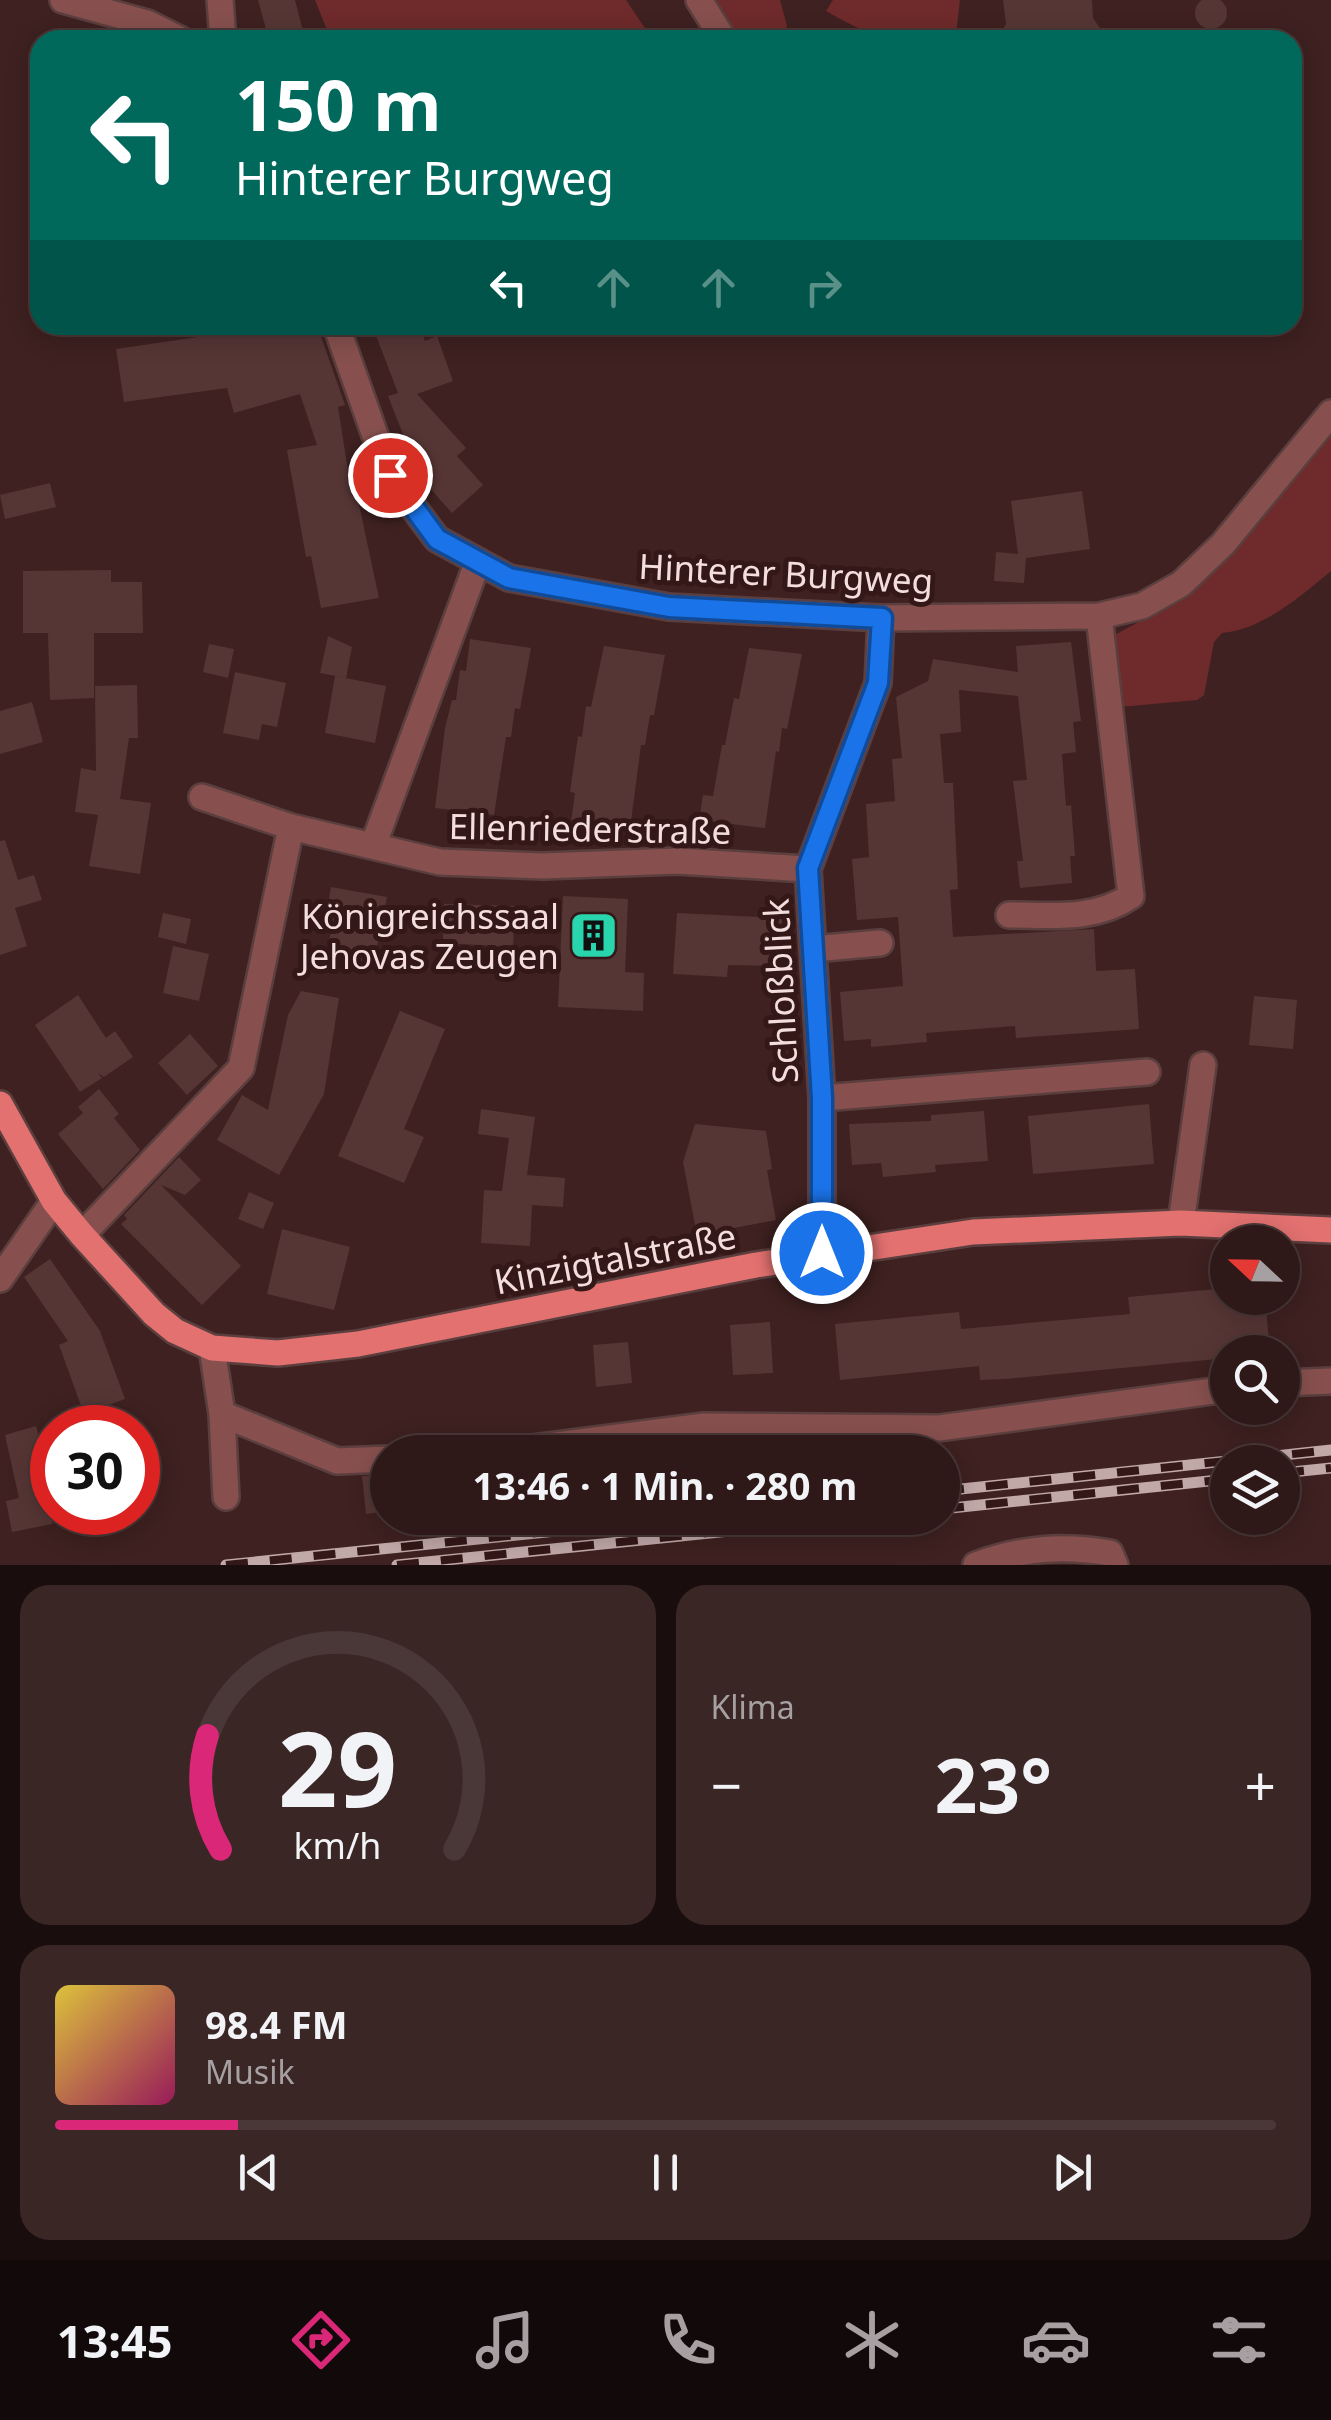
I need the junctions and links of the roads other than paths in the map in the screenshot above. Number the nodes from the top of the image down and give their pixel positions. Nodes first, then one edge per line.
1 (63, 0) edge
2 (220, 0) edge
3 (699, 0) edge
4 (161, 30) edge
5 (222, 30) edge
6 (718, 30) edge
7 (340, 335) edge
8 (1331, 413) edge
9 (478, 561) junction
10 (1099, 616) junction
11 (882, 618) junction
12 (202, 797) dead end
13 (291, 827) junction
14 (373, 846) junction
15 (808, 868) junction
16 (1009, 915) dead end
17 (880, 943) dead end
18 (813, 949) junction
19 (1202, 1066) dead end
20 (1147, 1072) dead end
21 (822, 1098) junction
22 (0, 1104) edge
23 (54, 1202) junction
24 (1181, 1224) junction
25 (1331, 1230) edge
26 (82, 1236) junction
27 (822, 1253) junction
28 (0, 1279) edge
29 (212, 1348) junction
30 (1331, 1380) edge
31 (1300, 1383) edge
32 (1210, 1392) edge
33 (222, 1414) junction
34 (634, 1435) edge
35 (370, 1460) edge
36 (226, 1497) dead end
37 (976, 1565) edge
38 (1115, 1565) edge

1 - 4 street
2 - 5 street
3 - 6 street
7 - 9 street, Hinterer Burgweg
8 - 10 street, Hinterer Burgweg
9 - 11 street, Hinterer Burgweg
9 - 14 street
10 - 11 street, Hinterer Burgweg
10 - 16 street
11 - 15 street, Schloßblick
12 - 13 street, Ellenriederstraße
13 - 14 street, Ellenriederstraße
13 - 26 street
14 - 15 street, Ellenriederstraße
15 - 18 street, Schloßblick
17 - 18 street
18 - 21 street, Schloßblick
19 - 24 street
20 - 21 street
21 - 27 street, Schloßblick
22 - 23 main road
23 - 26 main road
23 - 28 street
24 - 25 main road, Kinzigtalstraße
24 - 27 main road, Kinzigtalstraße
26 - 29 main road
27 - 29 main road, Kinzigtalstraße
29 - 33 street
30 - 31 street
32 - 34 street
33 - 35 street
33 - 36 street
37 - 38 street

